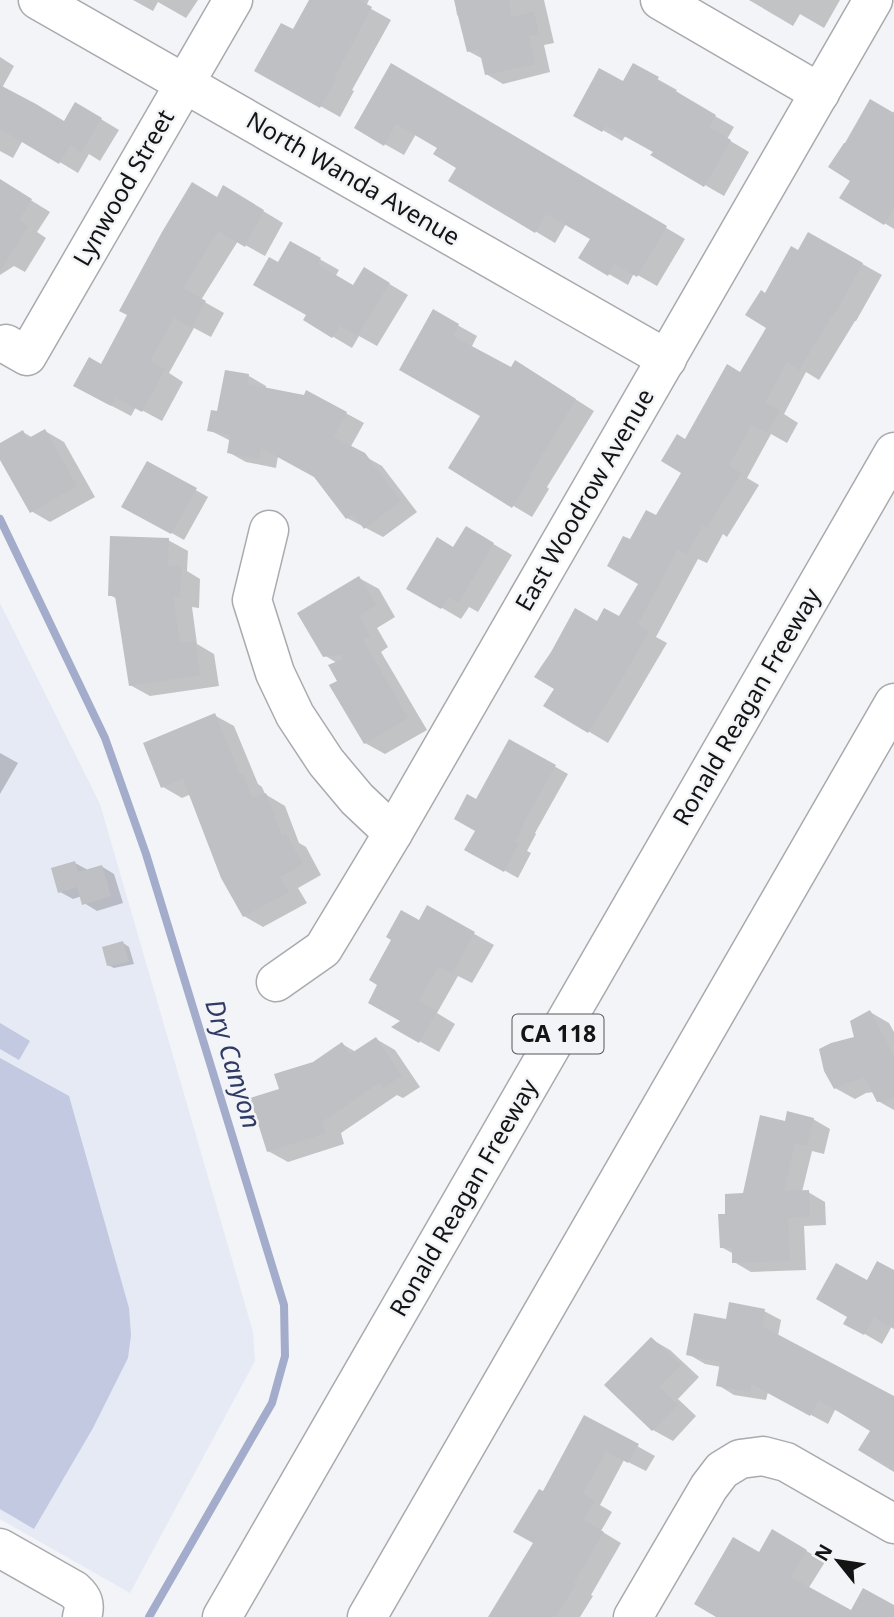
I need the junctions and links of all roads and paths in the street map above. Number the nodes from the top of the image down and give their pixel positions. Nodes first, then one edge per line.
1 (38, 0) edge
2 (233, 0) edge
3 (660, 0) edge
4 (873, 0) edge
5 (185, 83) junction
6 (821, 93) junction
7 (6, 344) dead end
8 (667, 359) junction
9 (894, 452) edge
10 (270, 530) dead end
11 (894, 704) edge
12 (393, 833) junction
13 (276, 982) dead end
14 (894, 1524) edge
15 (0, 1548) edge
16 (82, 1617) edge
17 (222, 1617) edge
18 (368, 1617) edge
19 (633, 1617) edge

1 - 5 main road, North Wanda Avenue
2 - 5 main road, Lynwood Street
3 - 6 main road
4 - 6 main road, East Woodrow Avenue
5 - 7 main road, Lynwood Street
5 - 8 main road, North Wanda Avenue
6 - 8 main road, East Woodrow Avenue
8 - 12 main road, East Woodrow Avenue
9 - 17 main road, Ronald Reagan Freeway / CA 118
10 - 12 main road
11 - 18 main road
12 - 13 main road, East Woodrow Avenue
14 - 19 main road
15 - 16 main road

